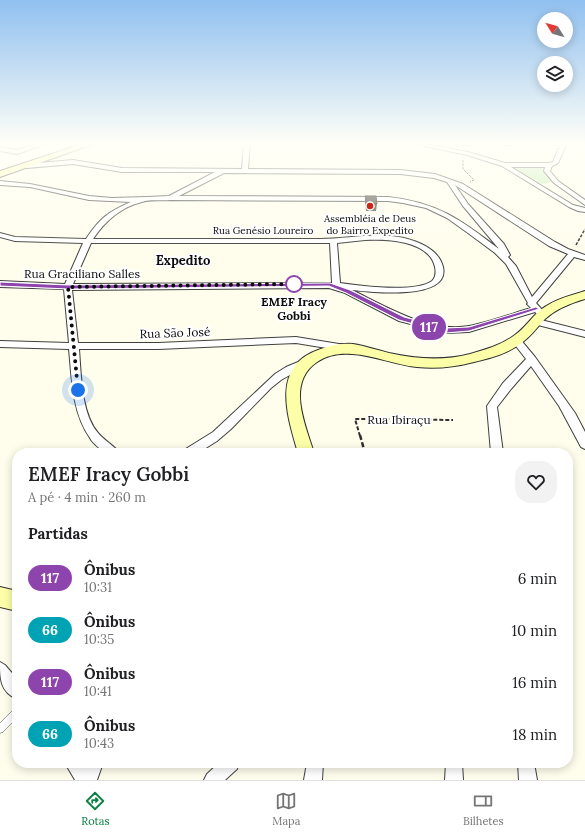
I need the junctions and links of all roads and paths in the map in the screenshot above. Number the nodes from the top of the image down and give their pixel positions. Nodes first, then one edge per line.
1 (207, 179) edge
2 (473, 179) edge
3 (528, 179) edge
4 (555, 179) edge
5 (449, 180) joint
6 (470, 182) dead end
7 (0, 184) edge
8 (170, 198) junction
9 (141, 200) junction
10 (585, 203) edge
11 (585, 210) edge
12 (585, 229) edge
13 (0, 236) edge
14 (9, 238) junction
15 (88, 241) junction
16 (333, 241) junction
17 (0, 245) edge
18 (573, 252) junction
19 (585, 258) edge
20 (509, 262) junction
21 (0, 284) edge
22 (333, 285) junction
23 (68, 287) junction
24 (585, 295) edge
25 (537, 313) junction
26 (585, 334) edge
27 (517, 341) junction
28 (0, 344) edge
29 (75, 345) junction
30 (351, 349) junction
31 (532, 359) junction
32 (303, 364) junction
33 (453, 420) dead end
34 (585, 444) edge
35 (107, 448) edge
36 (196, 448) edge
37 (305, 448) edge
38 (364, 448) edge
39 (496, 448) edge
40 (0, 597) edge
41 (12, 600) edge
42 (0, 670) edge
43 (12, 686) edge
44 (12, 717) edge
45 (0, 729) edge
46 (77, 768) edge
47 (93, 768) edge
48 (226, 768) edge
49 (314, 768) edge
50 (454, 768) edge
51 (527, 768) edge
52 (85, 780) edge
53 (88, 780) edge
54 (213, 780) edge
55 (313, 780) edge
56 (454, 780) edge
57 (528, 780) edge

1 - 8 street
2 - 6 path
3 - 11 street
4 - 10 street
5 - 18 street
5 - 20 street
7 - 9 street
8 - 9 street
8 - 20 street
9 - 15 street
12 - 18 path
13 - 14 street, Rua Genésio Loureiro
14 - 15 street, Rua Genésio Loureiro
14 - 17 street
15 - 16 street, Rua Genésio Loureiro
15 - 23 street
16 - 22 street
16 - 22 street, Rua Genésio Loureiro
18 - 19 street
18 - 25 street
20 - 25 street
21 - 23 street, Rua Graciliano Salles
22 - 23 street, Rua Graciliano Salles
22 - 25 street, Rua Graciliano Salles
23 - 29 street
24 - 25 street
25 - 26 street
25 - 27 street
27 - 30 street
27 - 31 street
28 - 29 street, Rua São José
29 - 30 street, Rua São José
29 - 35 street
30 - 32 street
31 - 34 street
31 - 39 street
32 - 36 street
32 - 37 street
33 - 38 path, Rua Ibiraçu
40 - 41 street
42 - 43 street
44 - 45 lane
46 - 52 street
47 - 53 street
48 - 54 street
49 - 55 street
50 - 56 street
51 - 57 street

